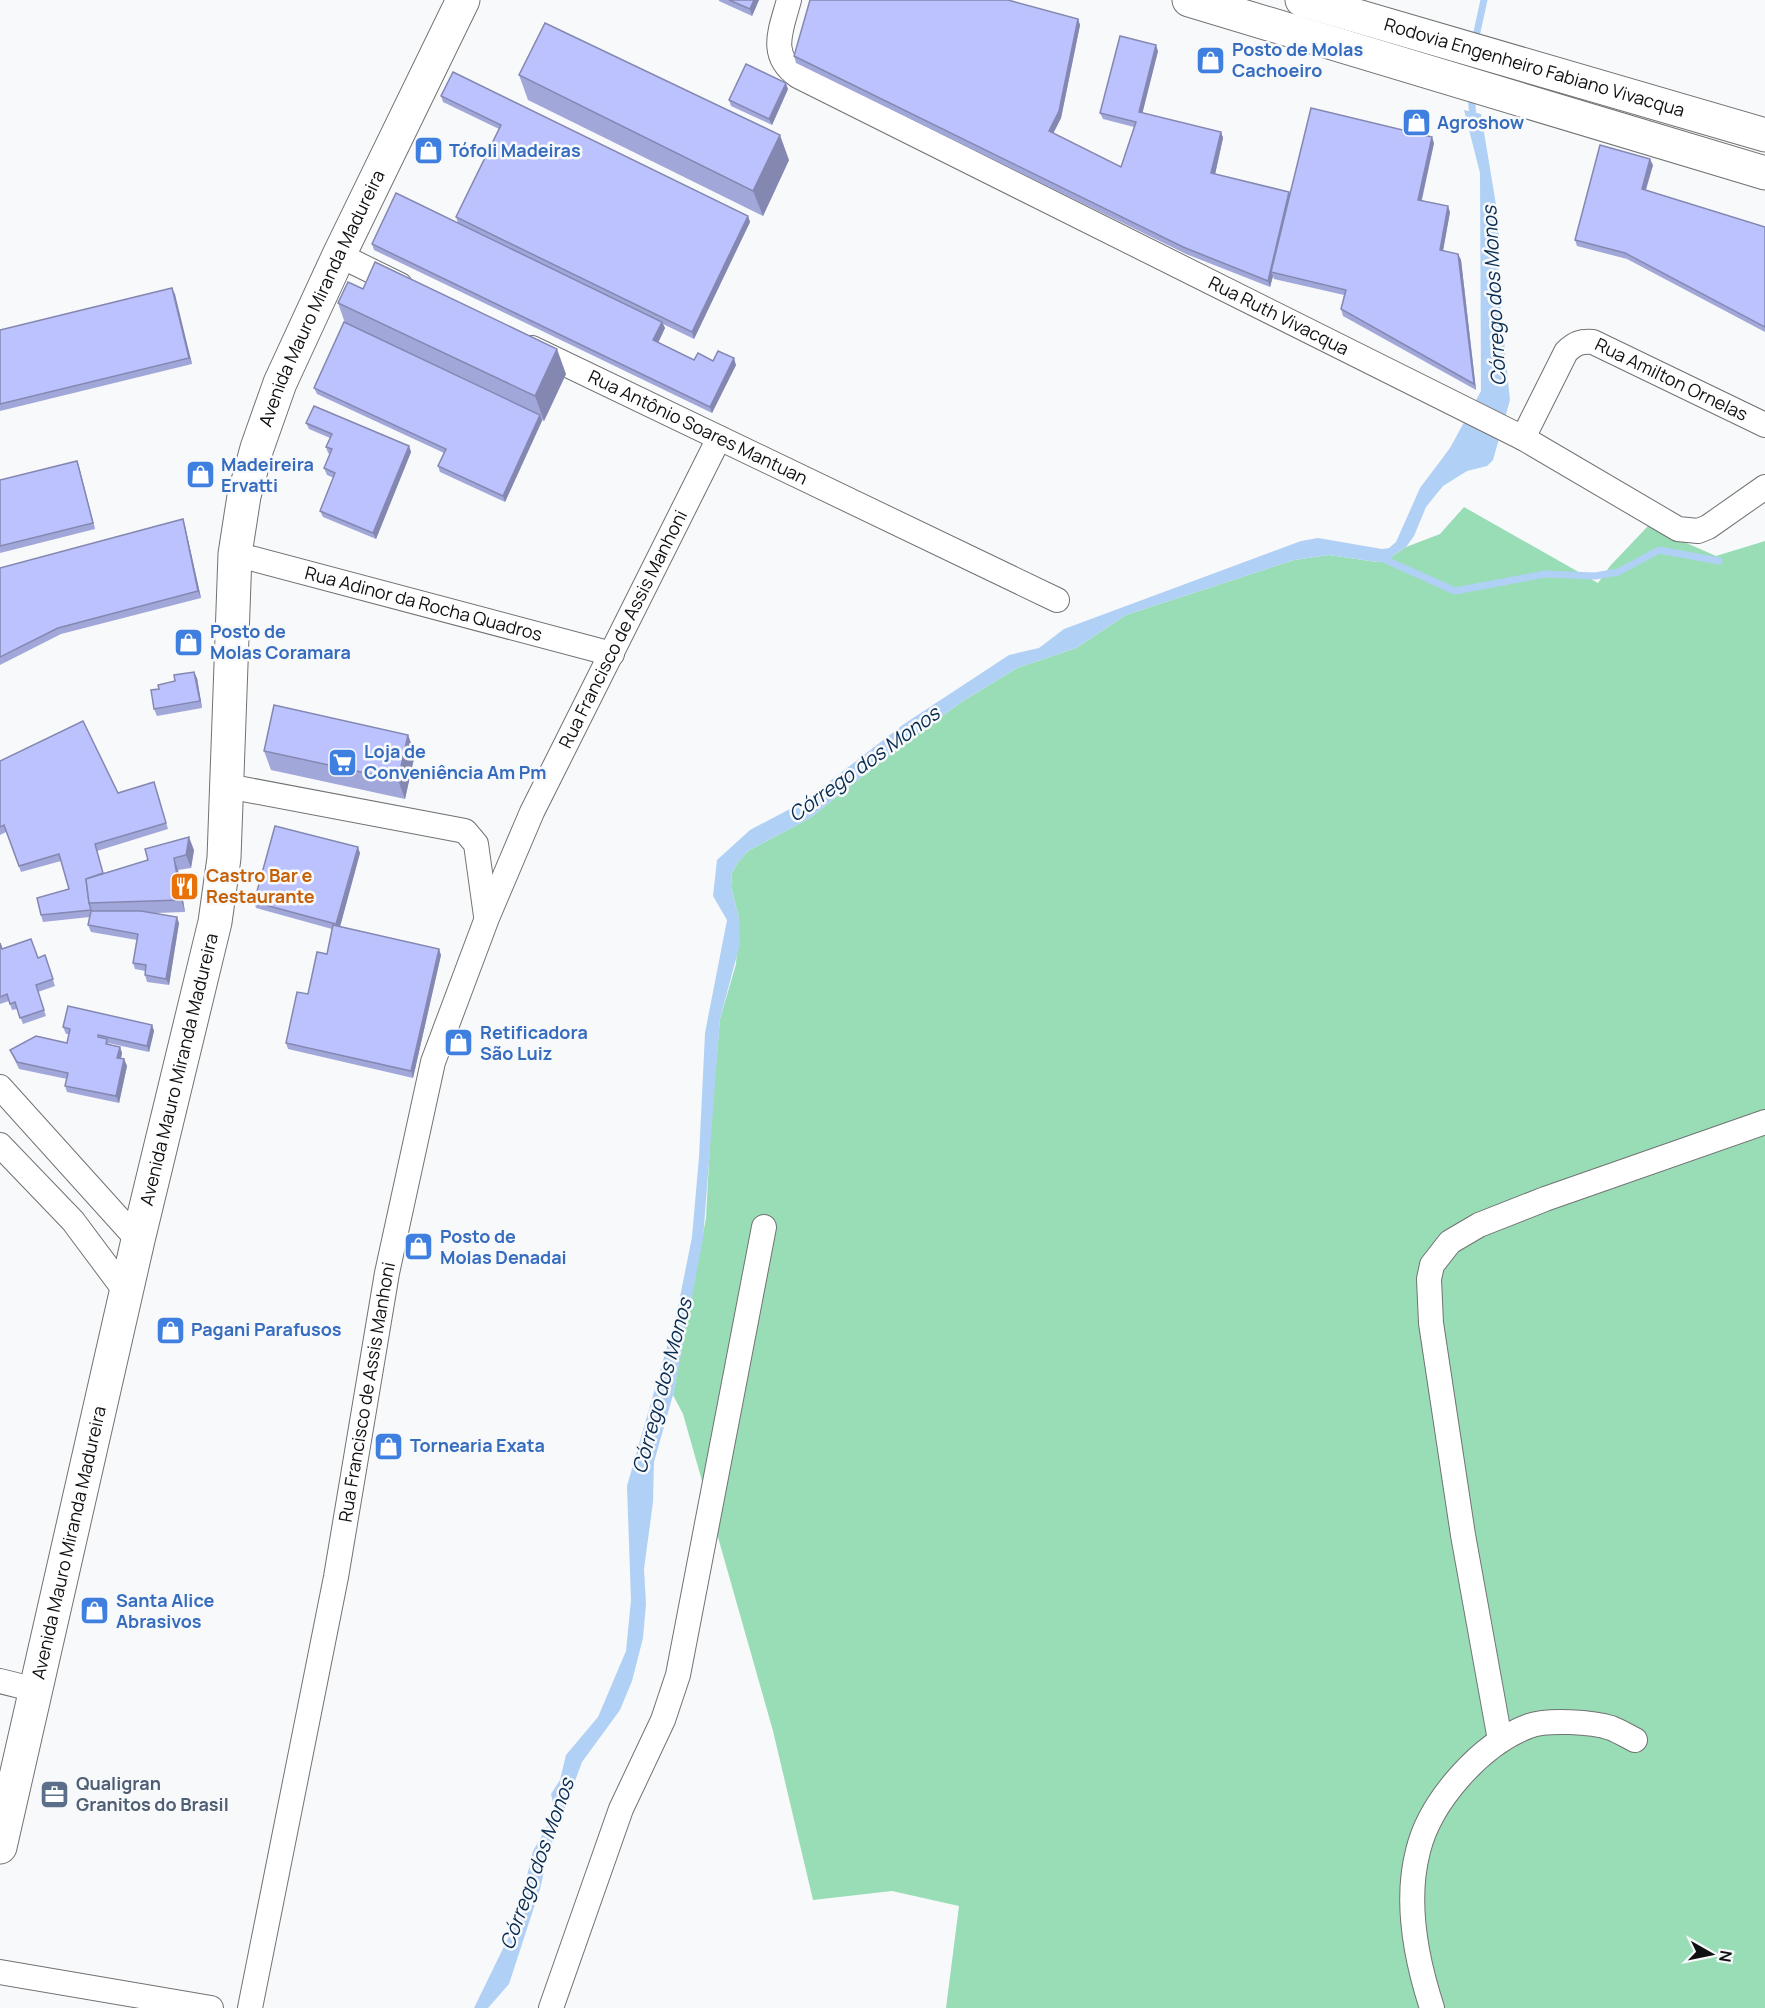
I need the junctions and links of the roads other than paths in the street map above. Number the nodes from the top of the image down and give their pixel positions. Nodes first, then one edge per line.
1 (463, 0) edge
2 (789, 0) edge
3 (1189, 0) edge
4 (1302, 0) edge
5 (1765, 135) edge
6 (1765, 173) edge
7 (339, 255) junction
8 (423, 296) edge
9 (508, 336) edge
10 (1765, 425) edge
11 (1515, 434) junction
12 (719, 438) junction
13 (1765, 487) edge
14 (236, 554) junction
15 (1057, 600) dead end
16 (612, 654) junction
17 (227, 786) junction
18 (487, 918) junction
19 (0, 1087) edge
20 (1765, 1122) edge
21 (0, 1145) edge
22 (764, 1227) dead end
23 (138, 1240) junction
24 (126, 1292) junction
25 (0, 1681) edge
26 (36, 1690) junction
27 (1500, 1740) junction
28 (1635, 1740) dead end
29 (0, 1847) edge
30 (0, 1972) edge
31 (211, 2008) edge
32 (250, 2008) edge
33 (551, 2008) edge
34 (1432, 2008) edge

1 - 7 main road, Avenida Mauro Miranda Madureira
2 - 11 street, Rua Ruth Vivacqua
3 - 6 main road, Rodovia Engenheiro Fabiano Vivacqua
4 - 5 main road, Rodovia Engenheiro Fabiano Vivacqua
7 - 8 street
7 - 14 main road, Avenida Mauro Miranda Madureira
9 - 12 street, Rua Antônio Soares Mantuan
10 - 11 street, Rua Amilton Ornelas
11 - 13 street, Rua Ruth Vivacqua
12 - 15 street, Rua Antônio Soares Mantuan
12 - 16 street, Rua Francisco de Assis Manhoni
14 - 16 street, Rua Adinor da Rocha Quadros
14 - 17 main road, Avenida Mauro Miranda Madureira
16 - 18 street, Rua Francisco de Assis Manhoni
17 - 18 street
17 - 23 main road, Avenida Mauro Miranda Madureira
18 - 32 street, Rua Francisco de Assis Manhoni
19 - 23 street
20 - 27 street
21 - 24 street
22 - 33 street
23 - 24 main road, Avenida Mauro Miranda Madureira
24 - 26 main road, Avenida Mauro Miranda Madureira
25 - 26 street
26 - 29 main road, Avenida Mauro Miranda Madureira
27 - 28 street
27 - 34 street
30 - 31 street

